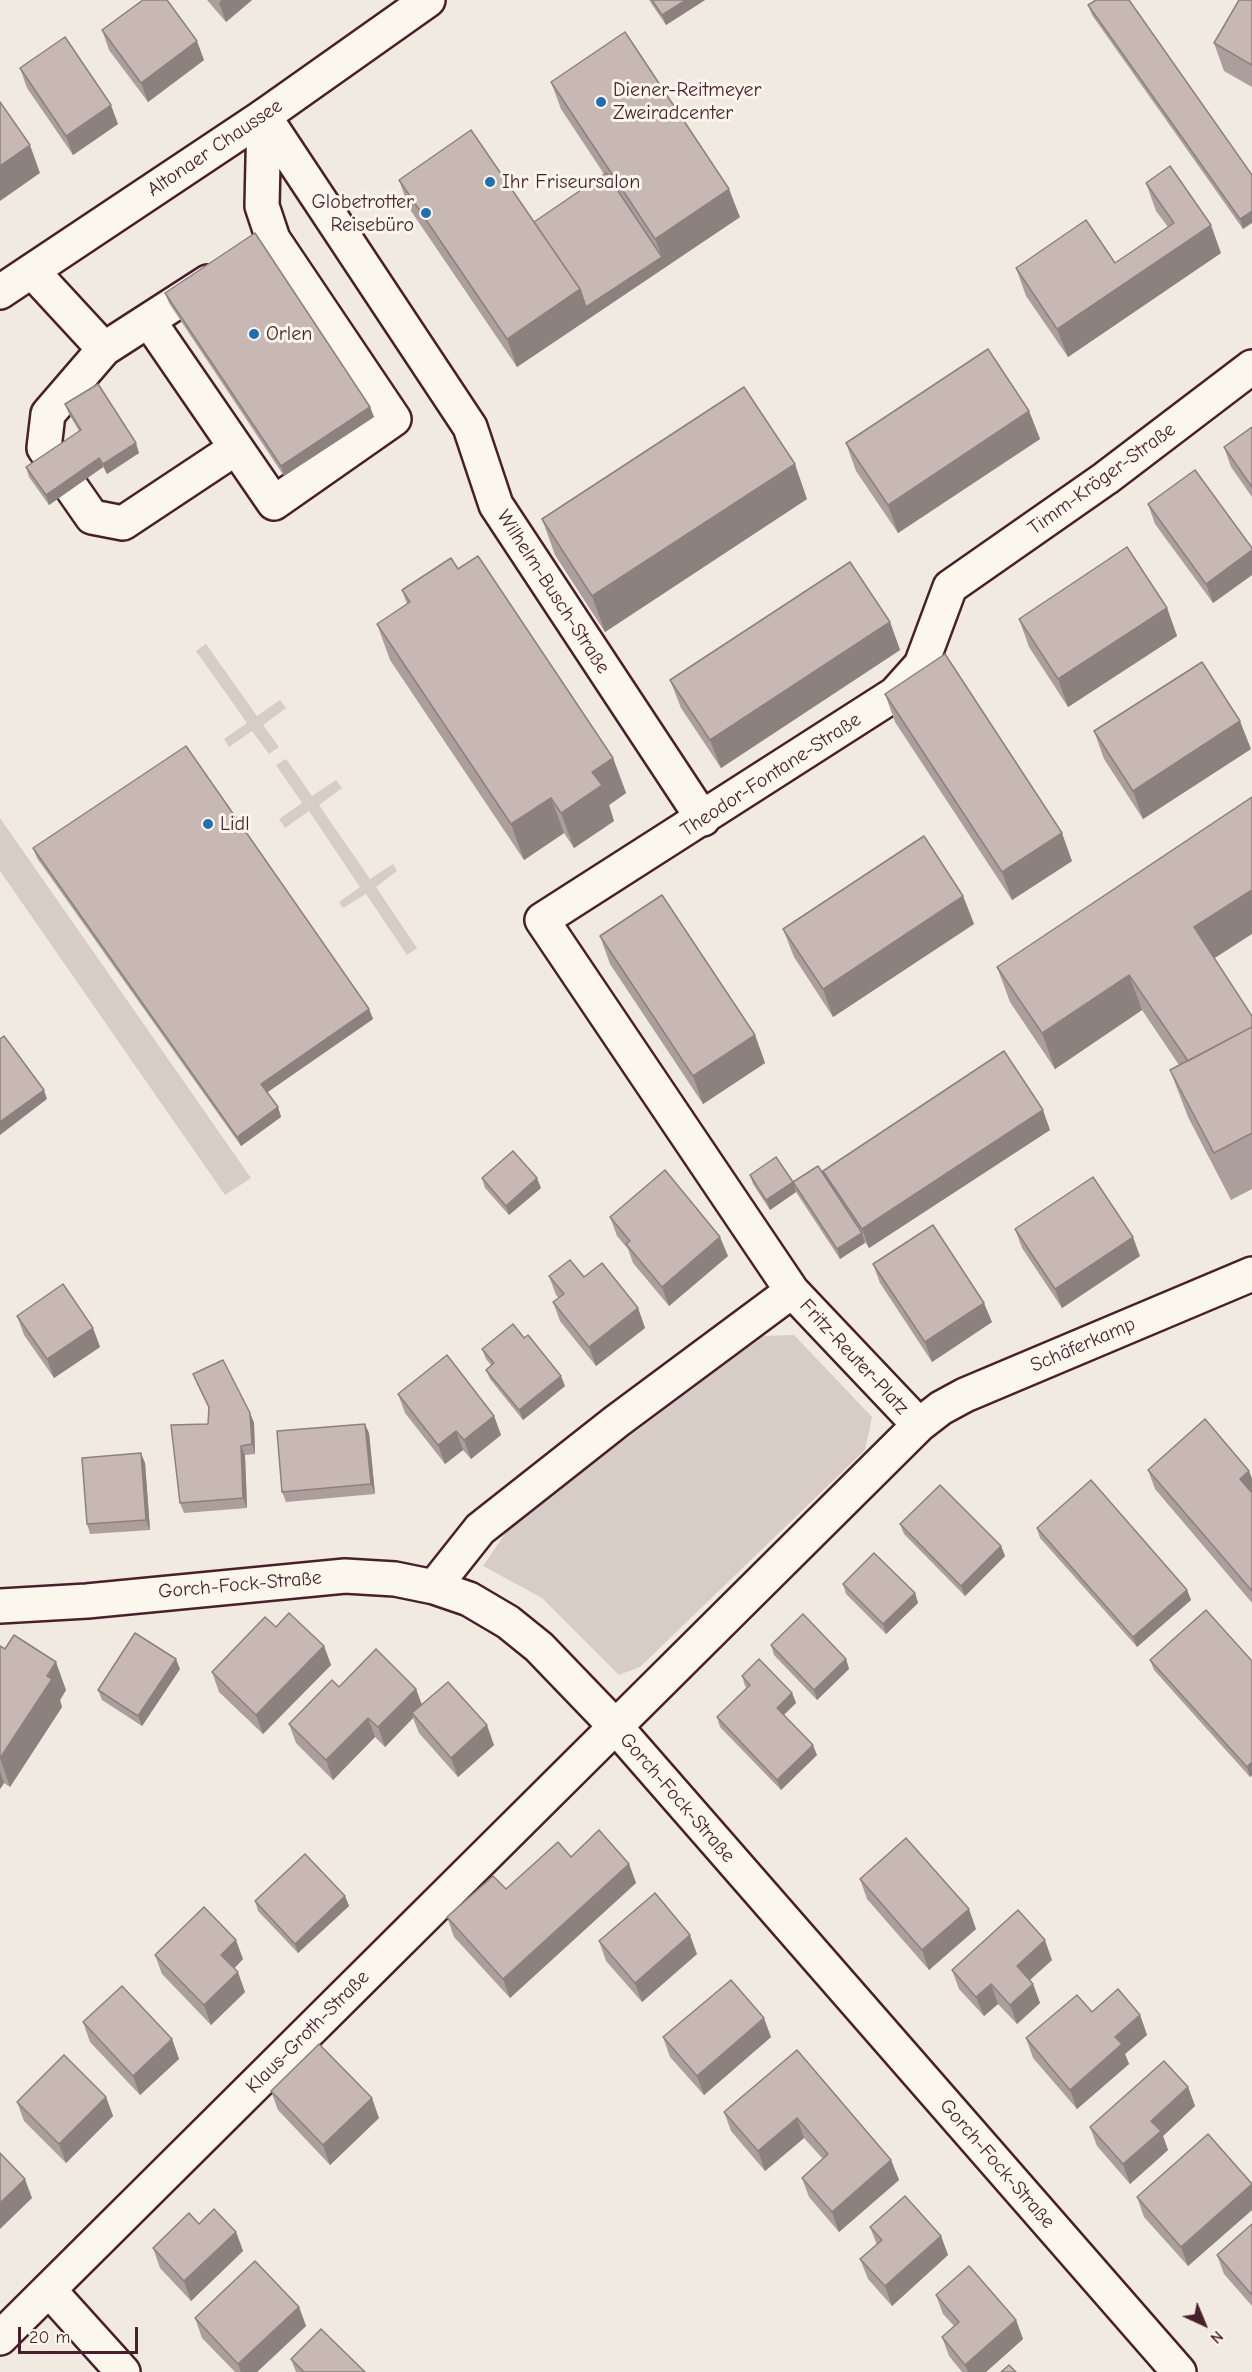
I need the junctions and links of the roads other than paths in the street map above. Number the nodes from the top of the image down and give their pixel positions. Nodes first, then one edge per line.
1 (428, 0) edge
2 (264, 116) junction
3 (273, 239) junction
4 (32, 271) junction
5 (0, 292) edge
6 (149, 321) junction
7 (104, 349) junction
8 (1252, 367) edge
9 (236, 448) junction
10 (950, 587) joint
11 (703, 819) junction
12 (1252, 1274) edge
13 (792, 1291) junction
14 (919, 1425) junction
15 (434, 1587) junction
16 (0, 1606) edge
17 (615, 1726) junction
18 (49, 2290) junction
19 (0, 2338) edge
20 (123, 2372) edge
21 (1179, 2372) edge

1 - 2 street, Altonaer Chaussee
2 - 3 street
2 - 4 street, Altonaer Chaussee
2 - 11 street, Wilhelm-Busch-Straße
3 - 6 street
3 - 9 street
4 - 5 street, Altonaer Chaussee
4 - 7 street
6 - 7 street
6 - 9 street
7 - 9 street
8 - 10 street, Timm-Kröger-Straße
10 - 11 street, Theodor-Fontane-Straße
11 - 13 street, Theodor-Fontane-Straße
12 - 14 street, Schäferkamp
13 - 14 street, Fritz-Reuter-Platz
13 - 15 street, Fritz-Reuter-Platz
14 - 17 street, Fritz-Reuter-Platz
15 - 16 street, Gorch-Fock-Straße
15 - 17 street, Gorch-Fock-Straße
17 - 18 street, Klaus-Groth-Straße
17 - 21 street, Gorch-Fock-Straße
18 - 19 street, Klaus-Groth-Straße
18 - 20 street

